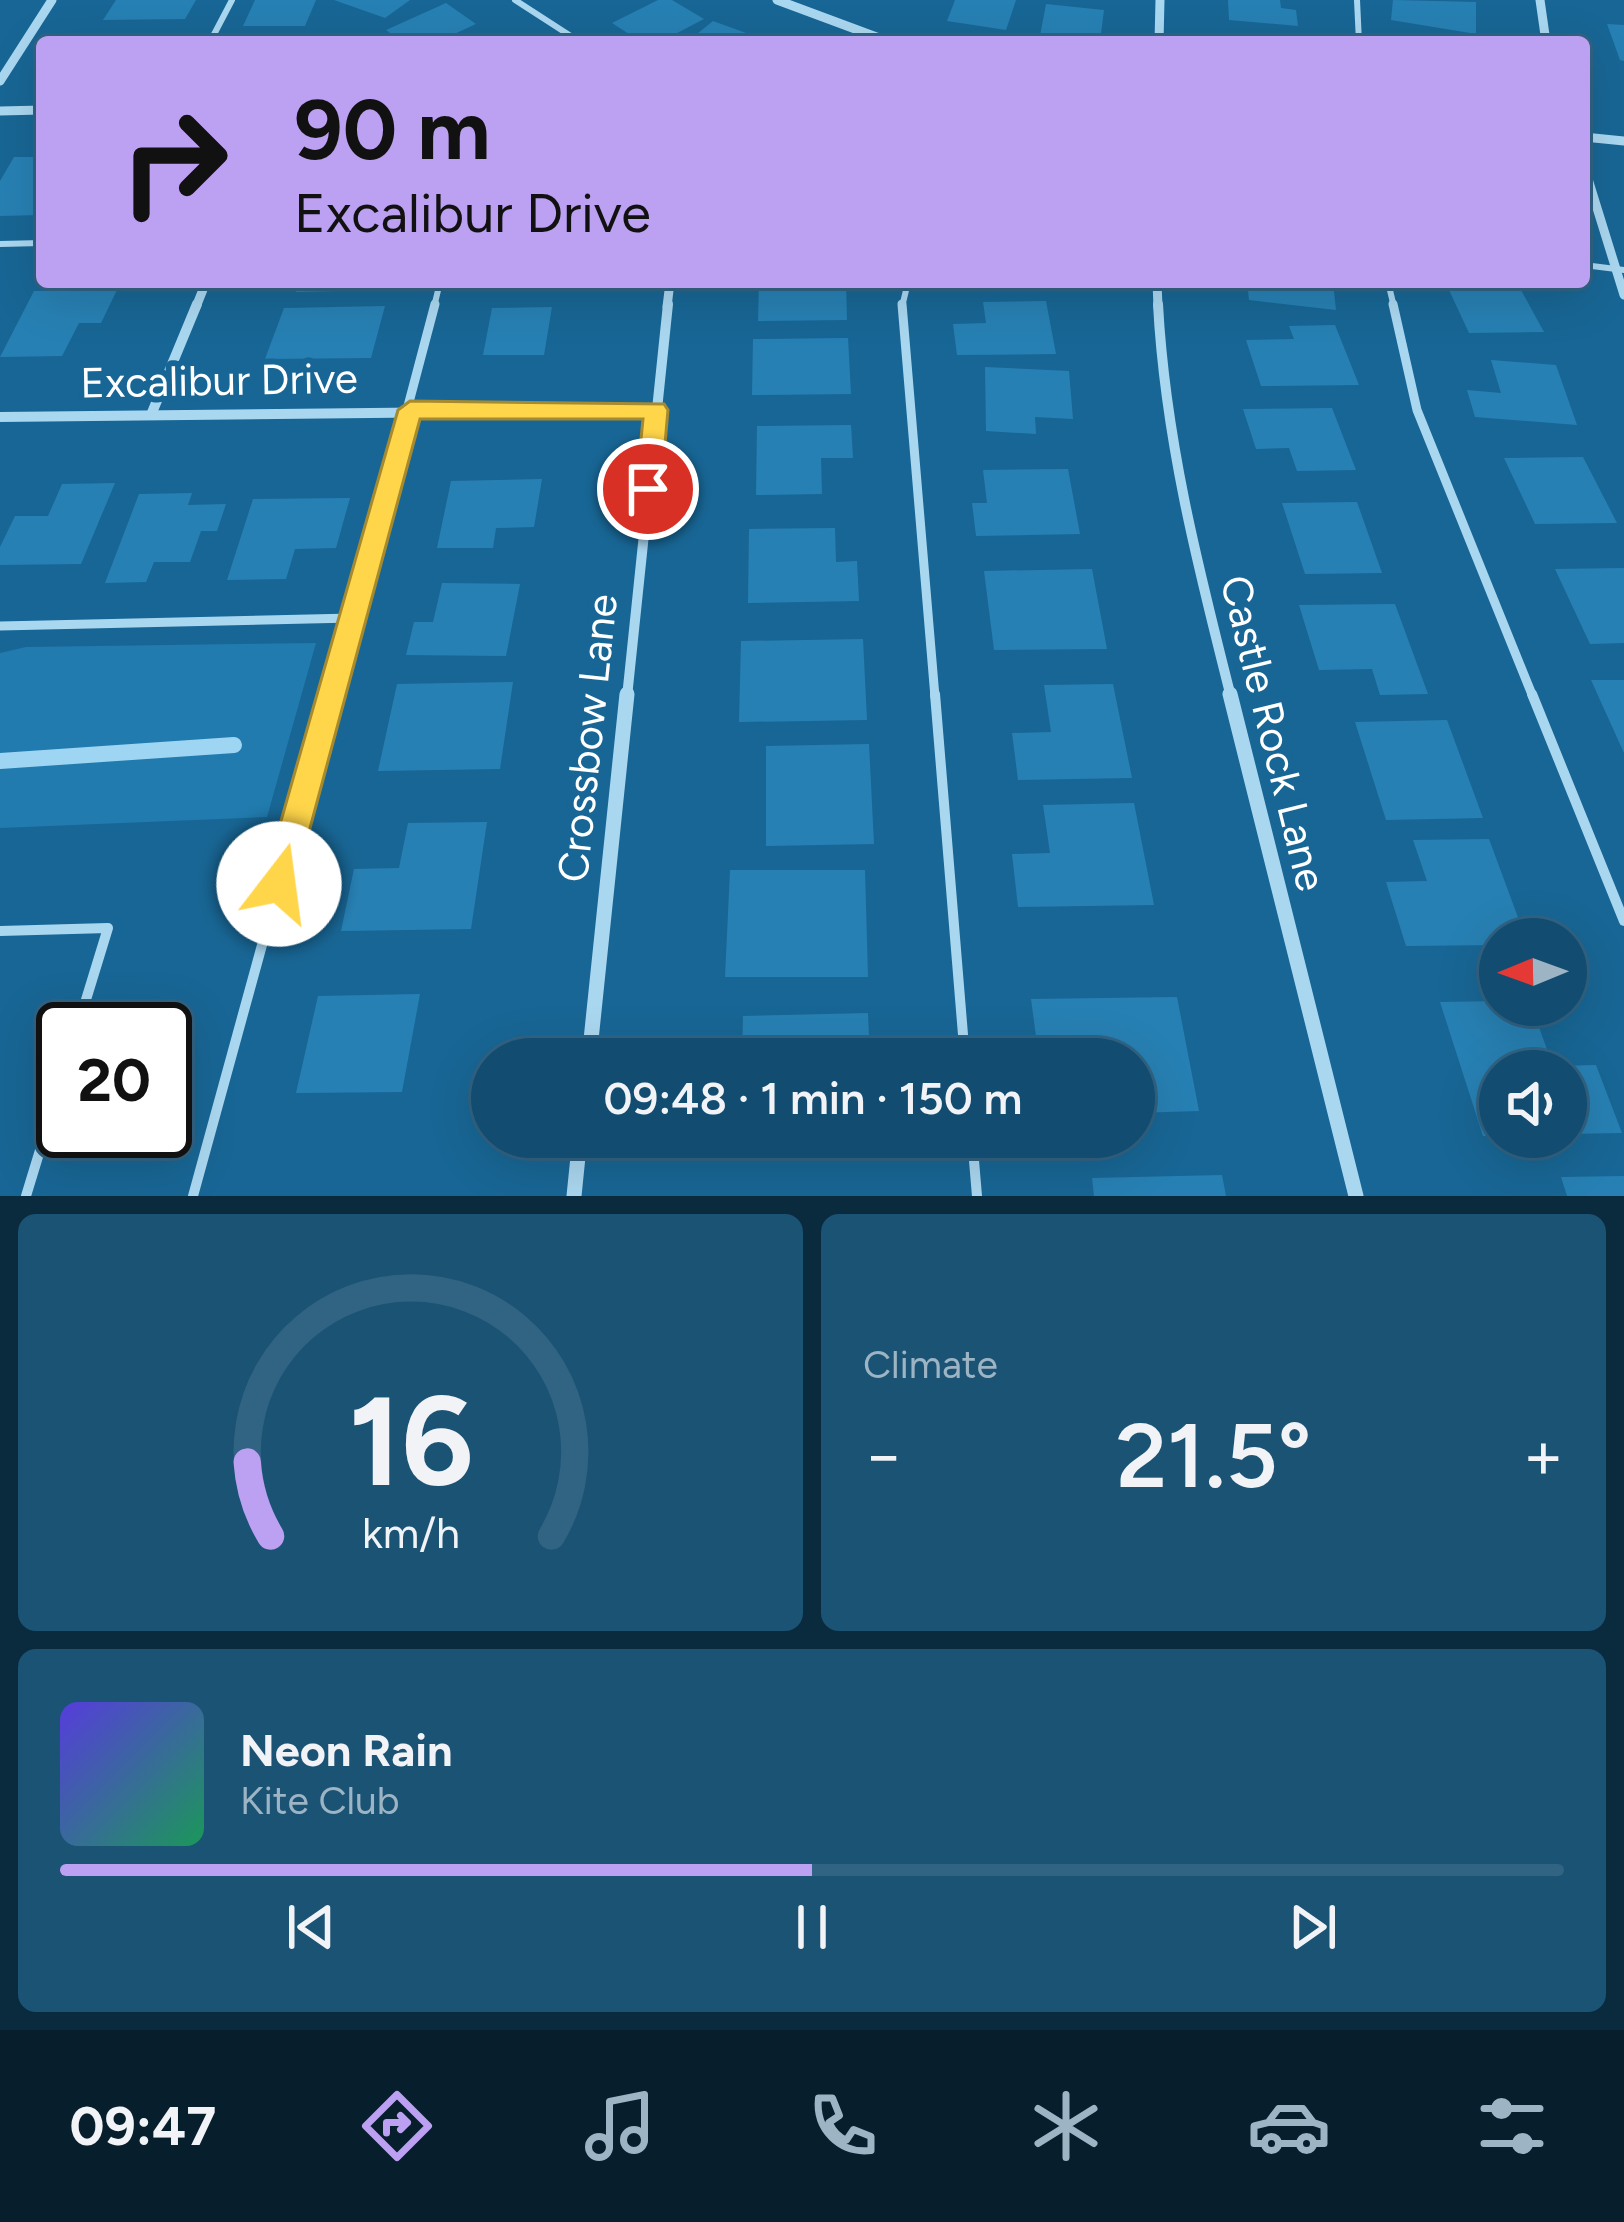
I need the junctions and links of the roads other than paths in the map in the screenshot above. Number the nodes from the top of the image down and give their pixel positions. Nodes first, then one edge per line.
1 (52, 0) edge
2 (232, 0) edge
3 (515, 0) edge
4 (777, 0) edge
5 (1160, 0) edge
6 (1357, 0) edge
7 (1540, 0) edge
8 (850, 30) junction
9 (213, 36) edge
10 (571, 36) edge
11 (844, 36) edge
12 (870, 36) edge
13 (1159, 36) edge
14 (1359, 36) edge
15 (1545, 36) edge
16 (0, 81) edge
17 (36, 110) edge
18 (0, 111) edge
19 (1590, 138) edge
20 (1624, 141) edge
21 (1590, 183) edge
22 (36, 243) edge
23 (0, 244) edge
24 (1590, 266) edge
25 (1620, 269) edge
26 (204, 288) edge
27 (439, 288) edge
28 (669, 288) edge
29 (906, 288) edge
30 (1157, 288) edge
31 (1389, 288) edge
32 (1624, 295) edge
33 (410, 410) junction
34 (656, 410) junction
35 (151, 415) junction
36 (0, 417) edge
37 (352, 618) junction
38 (0, 626) edge
39 (1624, 921) edge
40 (0, 931) edge
41 (85, 1002) edge
42 (591, 1038) edge
43 (963, 1038) edge
44 (38, 1158) edge
45 (578, 1158) edge
46 (974, 1158) edge
47 (26, 1196) edge
48 (193, 1196) edge
49 (574, 1196) edge
50 (977, 1196) edge
51 (1356, 1196) edge

1 - 16 street
2 - 9 lane
3 - 10 lane
4 - 8 street
5 - 13 street
6 - 14 lane
7 - 15 street
8 - 11 street
8 - 12 street
17 - 18 street
19 - 20 street
21 - 25 street
22 - 23 lane
24 - 25 lane
25 - 32 street
26 - 35 street
27 - 33 lane
28 - 34 street, Crossbow Lane
29 - 43 lane
30 - 51 street, Castle Rock Lane
31 - 39 lane
33 - 34 street, Excalibur Drive
33 - 35 street, Excalibur Drive
33 - 37 lane
34 - 42 street, Crossbow Lane
35 - 36 street, Excalibur Drive
37 - 38 lane
37 - 48 lane
40 - 41 lane
44 - 47 lane
45 - 49 street
46 - 50 lane

